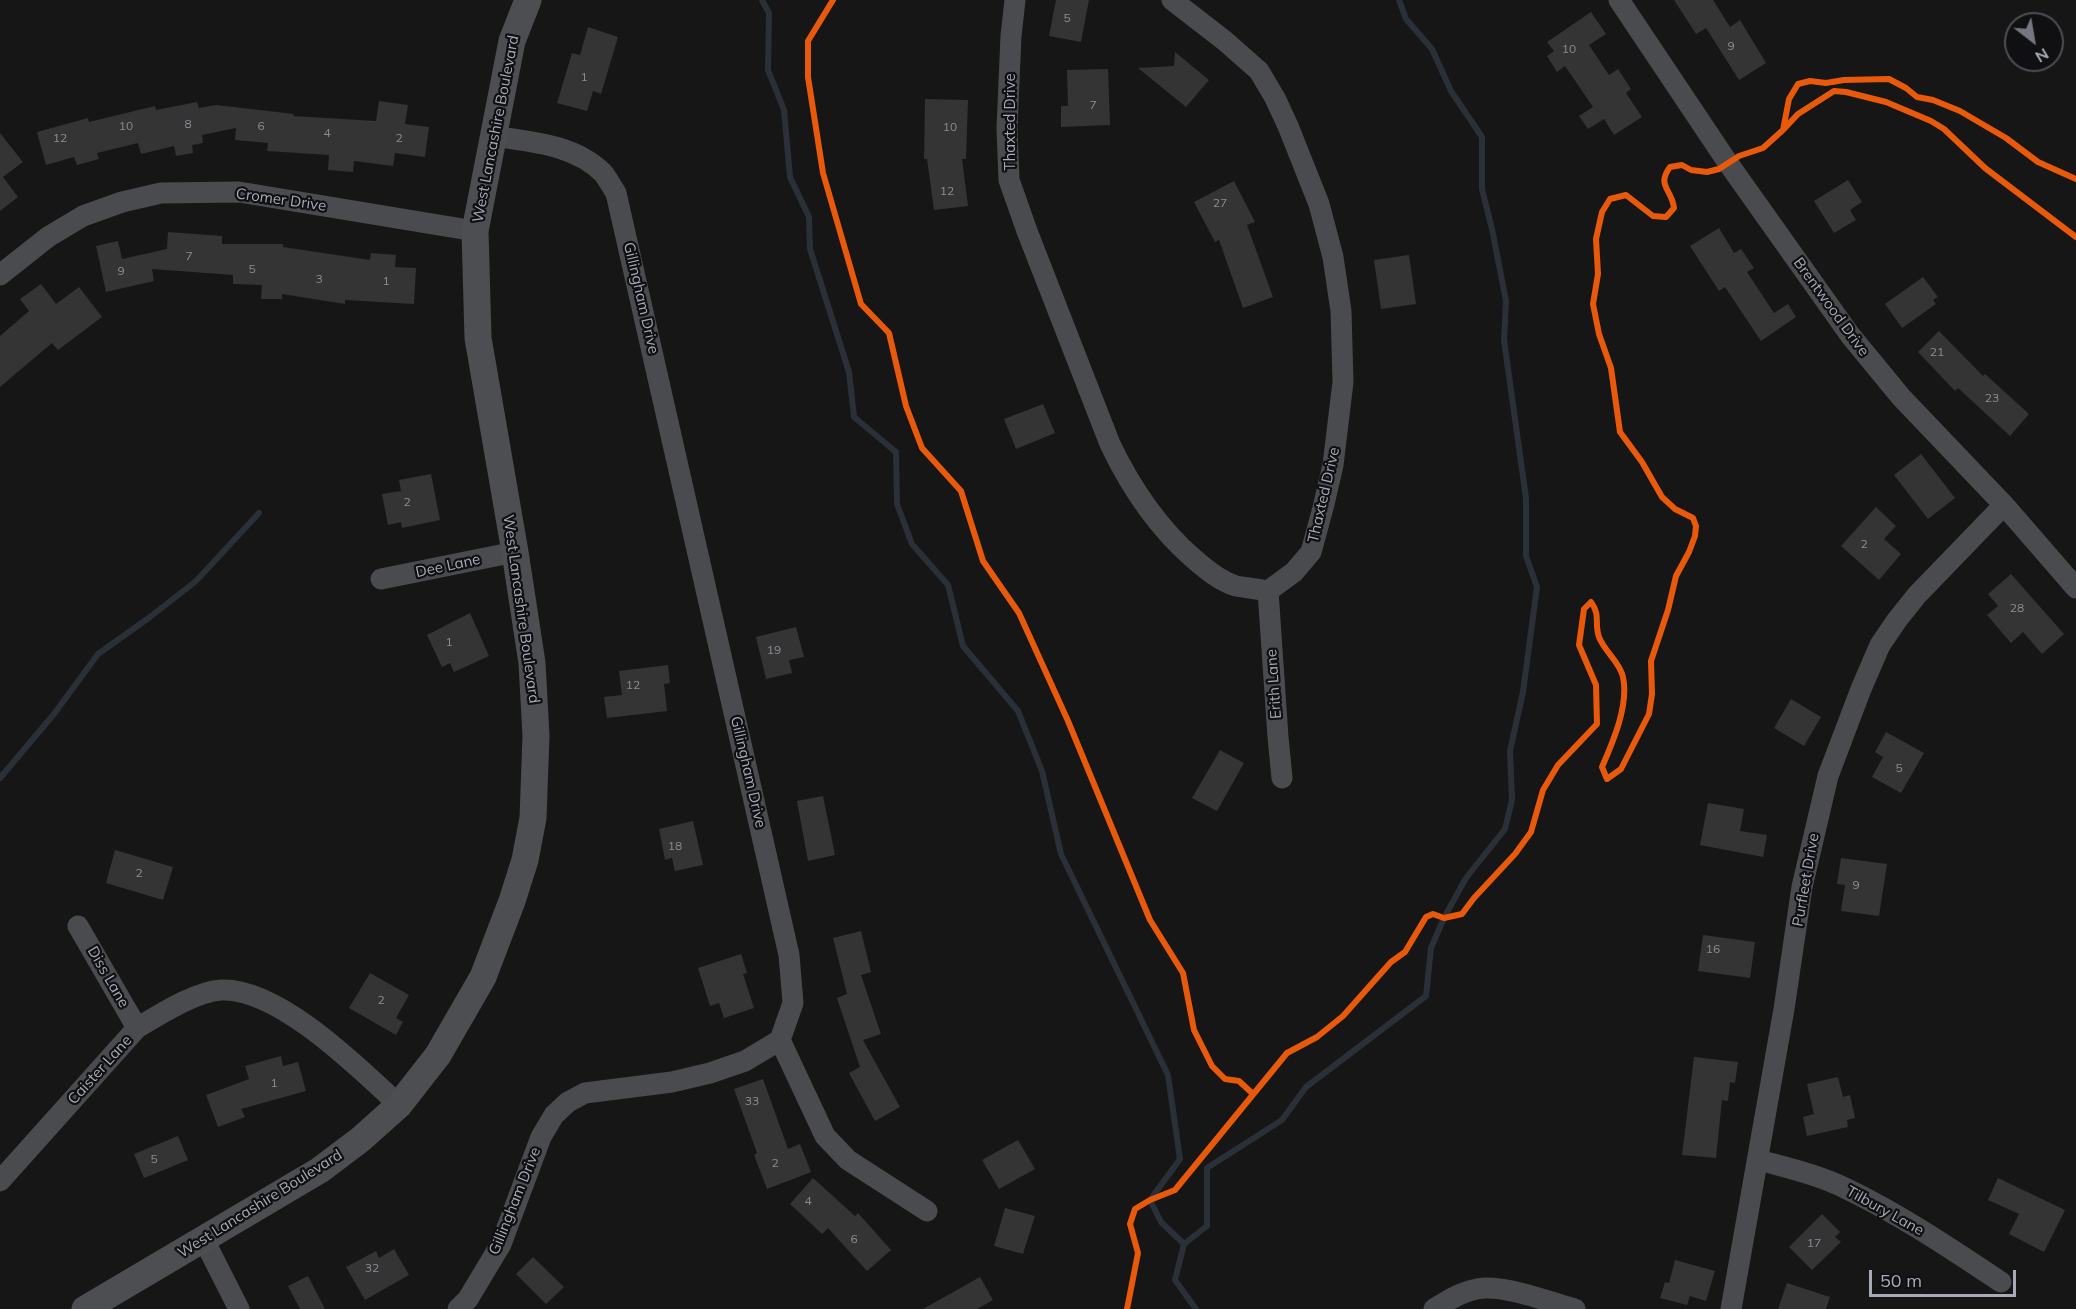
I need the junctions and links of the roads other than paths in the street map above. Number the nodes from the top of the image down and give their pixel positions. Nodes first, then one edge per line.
1 (528, 0) edge
2 (1015, 0) edge
3 (1172, 0) edge
4 (1619, 0) edge
5 (493, 136) junction
6 (476, 231) junction
7 (0, 275) edge
8 (2004, 505) junction
9 (515, 552) junction
10 (381, 579) dead end
11 (2076, 588) edge
12 (1268, 591) junction
13 (1282, 778) dead end
14 (78, 926) dead end
15 (137, 1028) junction
16 (780, 1040) junction
17 (399, 1105) junction
18 (1759, 1160) junction
19 (0, 1181) edge
20 (927, 1211) dead end
21 (204, 1240) junction
22 (2001, 1282) dead end
23 (469, 1306) edge
24 (85, 1309) edge
25 (239, 1309) edge
26 (1434, 1309) edge
27 (1575, 1309) edge
28 (1731, 1309) edge

1 - 5 main road, West Lancashire Boulevard
2 - 12 street, Thaxted Drive
3 - 12 street, Thaxted Drive
4 - 8 street, Brentwood Drive
5 - 6 main road, West Lancashire Boulevard
5 - 16 street, Gillingham Drive
6 - 7 street, Cromer Drive
6 - 9 main road, West Lancashire Boulevard
8 - 11 street, Brentwood Drive
8 - 18 street, Purfleet Drive
9 - 10 street, Dee Lane
9 - 17 main road, West Lancashire Boulevard
12 - 13 street, Erith Lane
14 - 15 street, Diss Lane
15 - 17 street, Caister Lane
15 - 19 street, Caister Lane
16 - 20 street
16 - 23 street, Gillingham Drive
17 - 21 main road, West Lancashire Boulevard
18 - 22 street, Tilbury Lane
18 - 28 street, Purfleet Drive
21 - 24 main road, West Lancashire Boulevard
21 - 25 street
26 - 27 street

